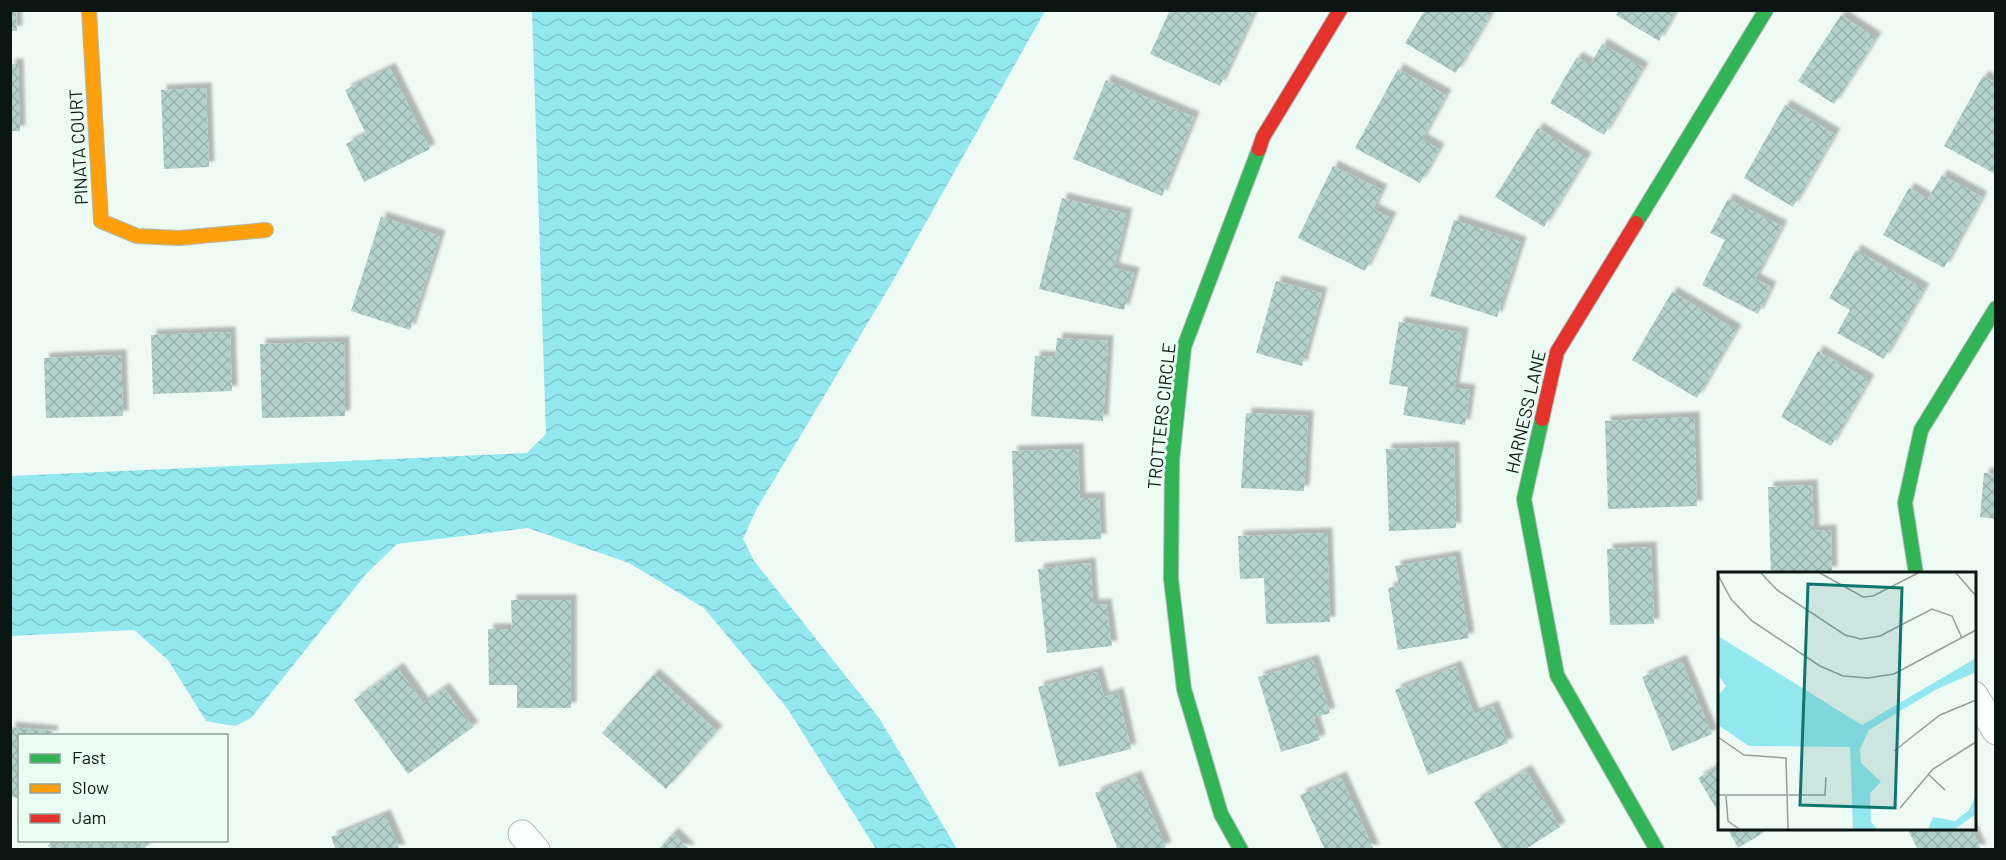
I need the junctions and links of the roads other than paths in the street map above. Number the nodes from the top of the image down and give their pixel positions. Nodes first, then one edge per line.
1 (89, 10) edge
2 (1340, 10) edge
3 (1766, 10) edge
4 (266, 230) dead end
5 (1995, 308) edge
6 (1917, 572) edge
7 (1976, 698) edge
8 (1995, 731) edge
9 (1241, 849) edge
10 (1657, 849) edge

1 - 4 street, PINATA COURT
2 - 9 street, TROTTERS CIRCLE
3 - 10 street, HARNESS LANE
5 - 6 street
7 - 8 street

